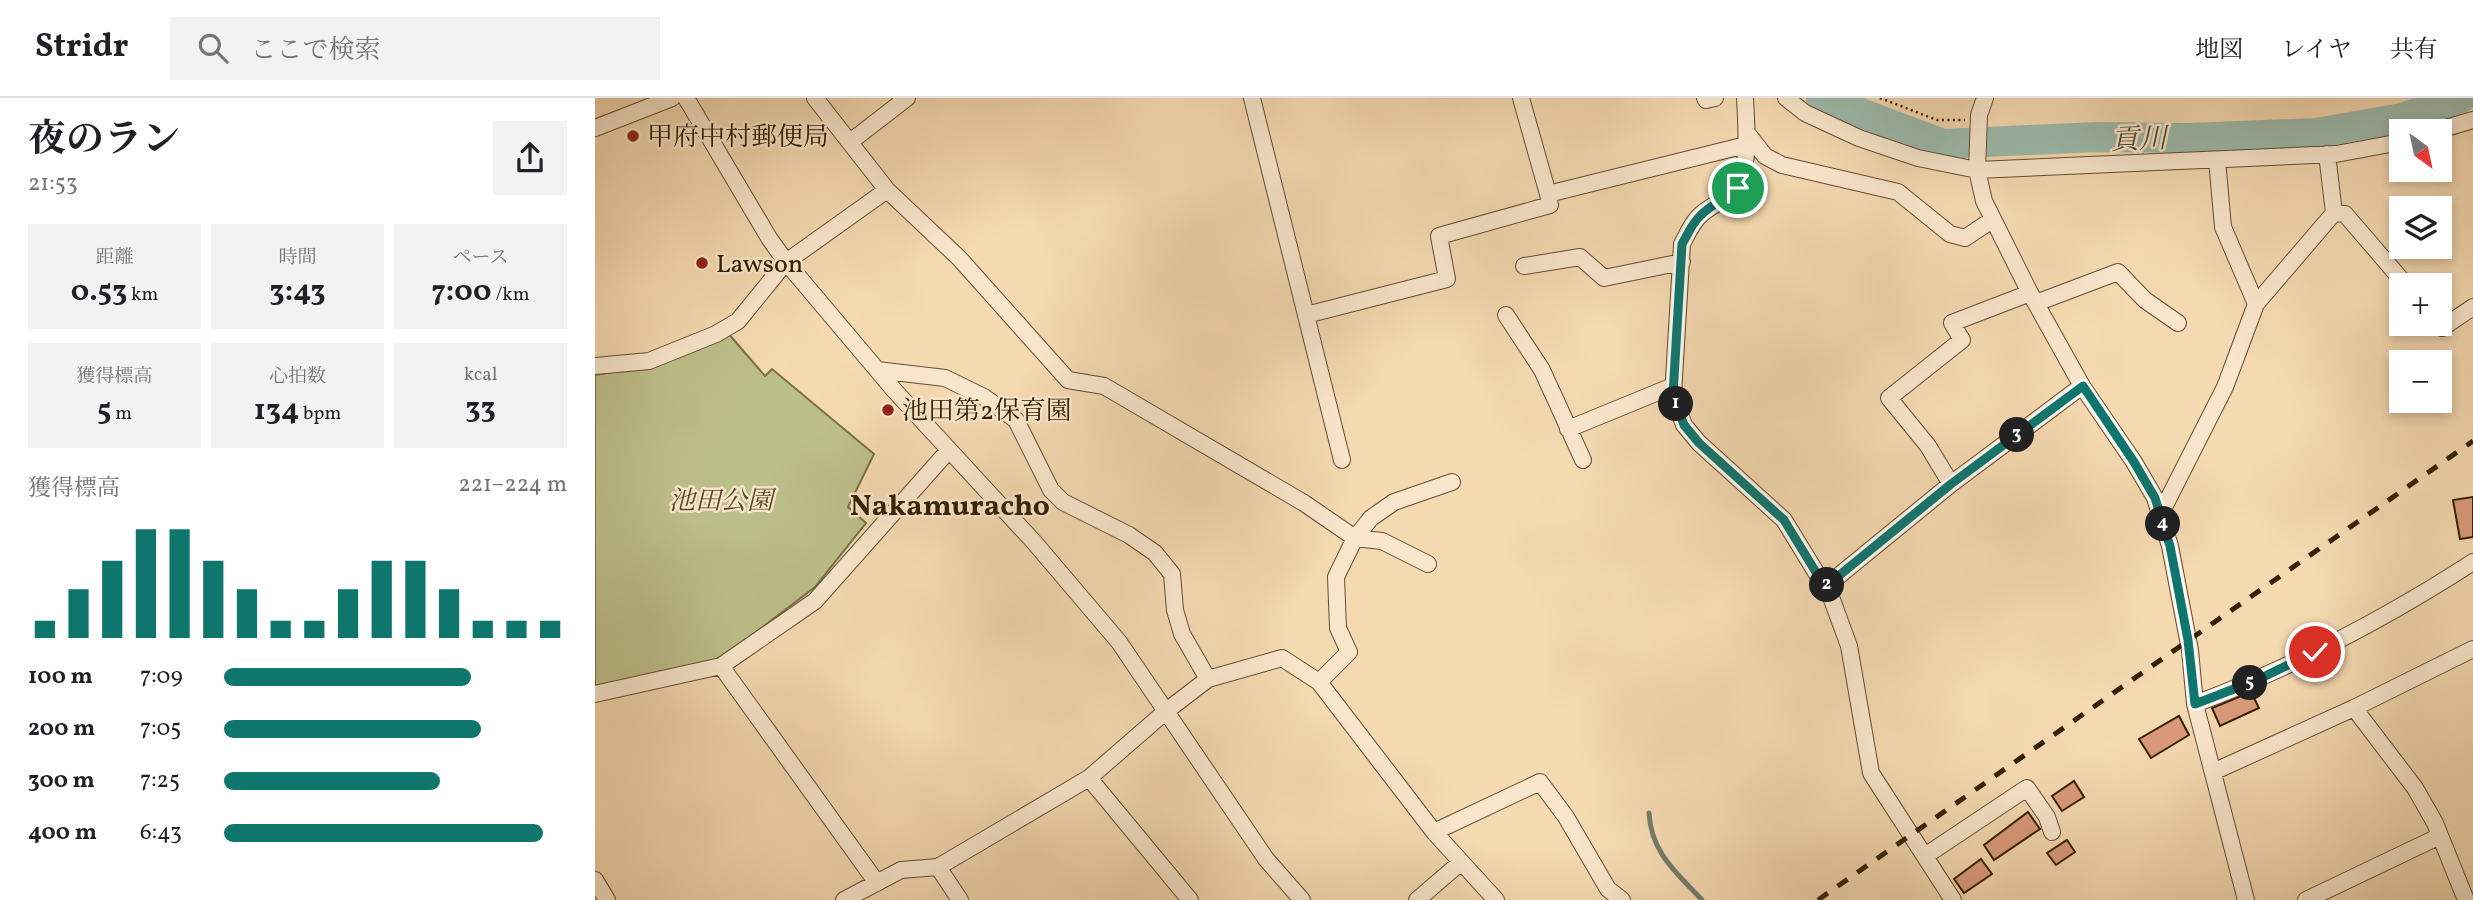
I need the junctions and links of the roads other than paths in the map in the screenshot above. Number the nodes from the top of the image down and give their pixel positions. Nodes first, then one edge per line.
1 (673, 98) edge
2 (686, 98) edge
3 (815, 98) edge
4 (907, 98) edge
5 (1252, 98) edge
6 (1521, 98) edge
7 (1706, 98) edge
8 (1714, 98) edge
9 (1745, 98) edge
10 (1786, 98) edge
11 (1985, 98) edge
12 (2473, 120) edge
13 (2452, 126) edge
14 (595, 128) edge
15 (1746, 139) junction
16 (850, 142) junction
17 (2389, 144) edge
18 (2327, 155) junction
19 (2217, 160) junction
20 (1977, 166) junction
21 (887, 190) junction
22 (1548, 194) junction
23 (2334, 213) junction
24 (1992, 220) junction
25 (786, 262) junction
26 (1682, 262) junction
27 (1524, 266) dead end
28 (2396, 273) edge
29 (2033, 298) junction
30 (2256, 304) junction
31 (2473, 307) edge
32 (1306, 315) junction
33 (1506, 315) dead end
34 (2452, 321) edge
35 (2178, 323) dead end
36 (595, 366) edge
37 (877, 370) junction
38 (1673, 386) junction
39 (2083, 386) junction
40 (1568, 429) junction
41 (949, 450) junction
42 (1342, 460) dead end
43 (1583, 460) dead end
44 (1452, 482) dead end
45 (1951, 484) junction
46 (2160, 515) junction
47 (1355, 538) junction
48 (2473, 562) edge
49 (1429, 564) dead end
50 (1825, 587) junction
51 (2473, 649) edge
52 (721, 666) junction
53 (1208, 679) junction
54 (1319, 682) junction
55 (595, 694) edge
56 (2195, 704) junction
57 (2354, 708) junction
58 (1165, 712) junction
59 (2213, 772) junction
60 (1089, 778) junction
61 (1434, 832) junction
62 (2052, 832) dead end
63 (2440, 836) junction
64 (1924, 856) junction
65 (1460, 863) junction
66 (938, 867) junction
67 (595, 880) edge
68 (877, 883) junction
69 (607, 900) edge
70 (844, 900) edge
71 (960, 900) edge
72 (1190, 900) edge
73 (1302, 900) edge
74 (1417, 900) edge
75 (1496, 900) edge
76 (1622, 900) edge
77 (1953, 900) edge
78 (2246, 900) edge
79 (2306, 900) edge
80 (2466, 900) edge

1 - 14 street
2 - 25 street
3 - 16 street
4 - 16 street
5 - 32 street
6 - 22 street
7 - 8 street
9 - 15 street
10 - 20 street
11 - 20 street
12 - 13 street
15 - 22 street
15 - 24 street
15 - 26 street
16 - 21 street
17 - 18 street
18 - 19 street
18 - 23 street
19 - 20 street
19 - 30 street
20 - 24 street
21 - 25 street
21 - 47 street
22 - 32 street
23 - 28 street
23 - 30 street
24 - 29 street
25 - 36 street
25 - 37 street
26 - 27 street
26 - 38 street
29 - 35 street
29 - 39 street
29 - 45 street
30 - 46 street
31 - 34 street
32 - 42 street
33 - 40 street
37 - 41 street
37 - 53 street
38 - 40 street
38 - 50 street
39 - 45 street
39 - 46 street
40 - 43 street
41 - 52 street
41 - 58 street
44 - 47 street
45 - 50 street
46 - 56 street
47 - 49 street
47 - 54 street
48 - 56 street
50 - 64 street
51 - 57 street
52 - 55 street
52 - 68 street
53 - 54 street
53 - 58 street
54 - 61 street
56 - 59 street
57 - 59 street
57 - 63 street
58 - 60 street
58 - 73 street
59 - 78 street
60 - 66 street
60 - 72 street
61 - 65 street
61 - 76 street
62 - 64 street
63 - 79 street
63 - 80 street
64 - 77 street
65 - 74 street
65 - 75 street
66 - 68 street
66 - 71 street
67 - 69 street
68 - 70 street

